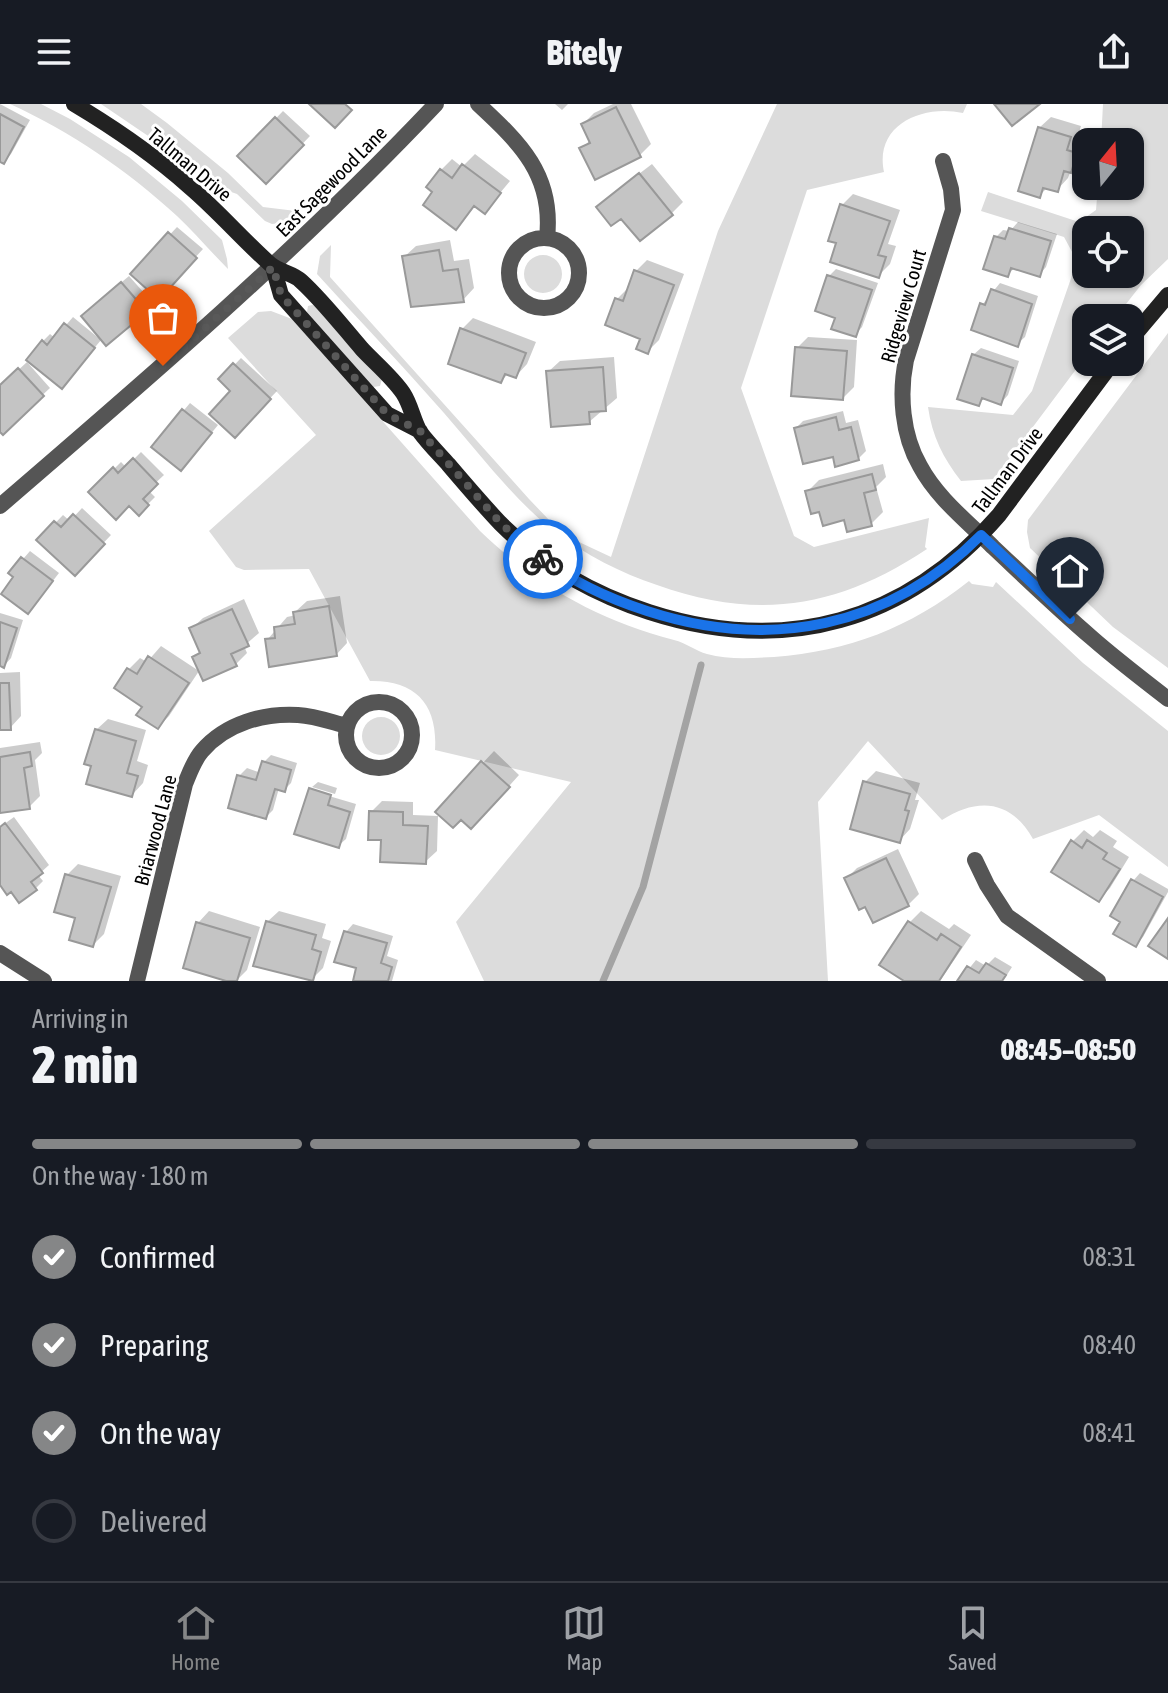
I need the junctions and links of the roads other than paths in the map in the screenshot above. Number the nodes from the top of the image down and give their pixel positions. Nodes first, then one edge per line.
1 (74, 104) edge
2 (436, 104) edge
3 (478, 104) edge
4 (943, 161) dead end
5 (547, 238) junction
6 (273, 267) junction
7 (1168, 295) edge
8 (1144, 323) edge
9 (1103, 376) edge
10 (420, 431) junction
11 (0, 506) edge
12 (981, 535) junction
13 (1168, 699) edge
14 (347, 726) junction
15 (975, 860) dead end
16 (0, 953) edge
17 (44, 981) edge
18 (137, 981) edge
19 (1098, 981) edge

1 - 6 street, Tallman Drive
2 - 6 street, East Sagewood Lane
3 - 5 street
4 - 12 street, Ridgeview Court
5 - 5 street
6 - 10 street, Tallman Drive
6 - 10 street, Tallman Drive
6 - 11 street, East Sagewood Lane
7 - 8 street
9 - 12 street, Tallman Drive
10 - 12 street, Tallman Drive
12 - 13 street, Ridgeview Court
14 - 14 street
14 - 18 street, Briarwood Lane
15 - 19 street
16 - 17 street

